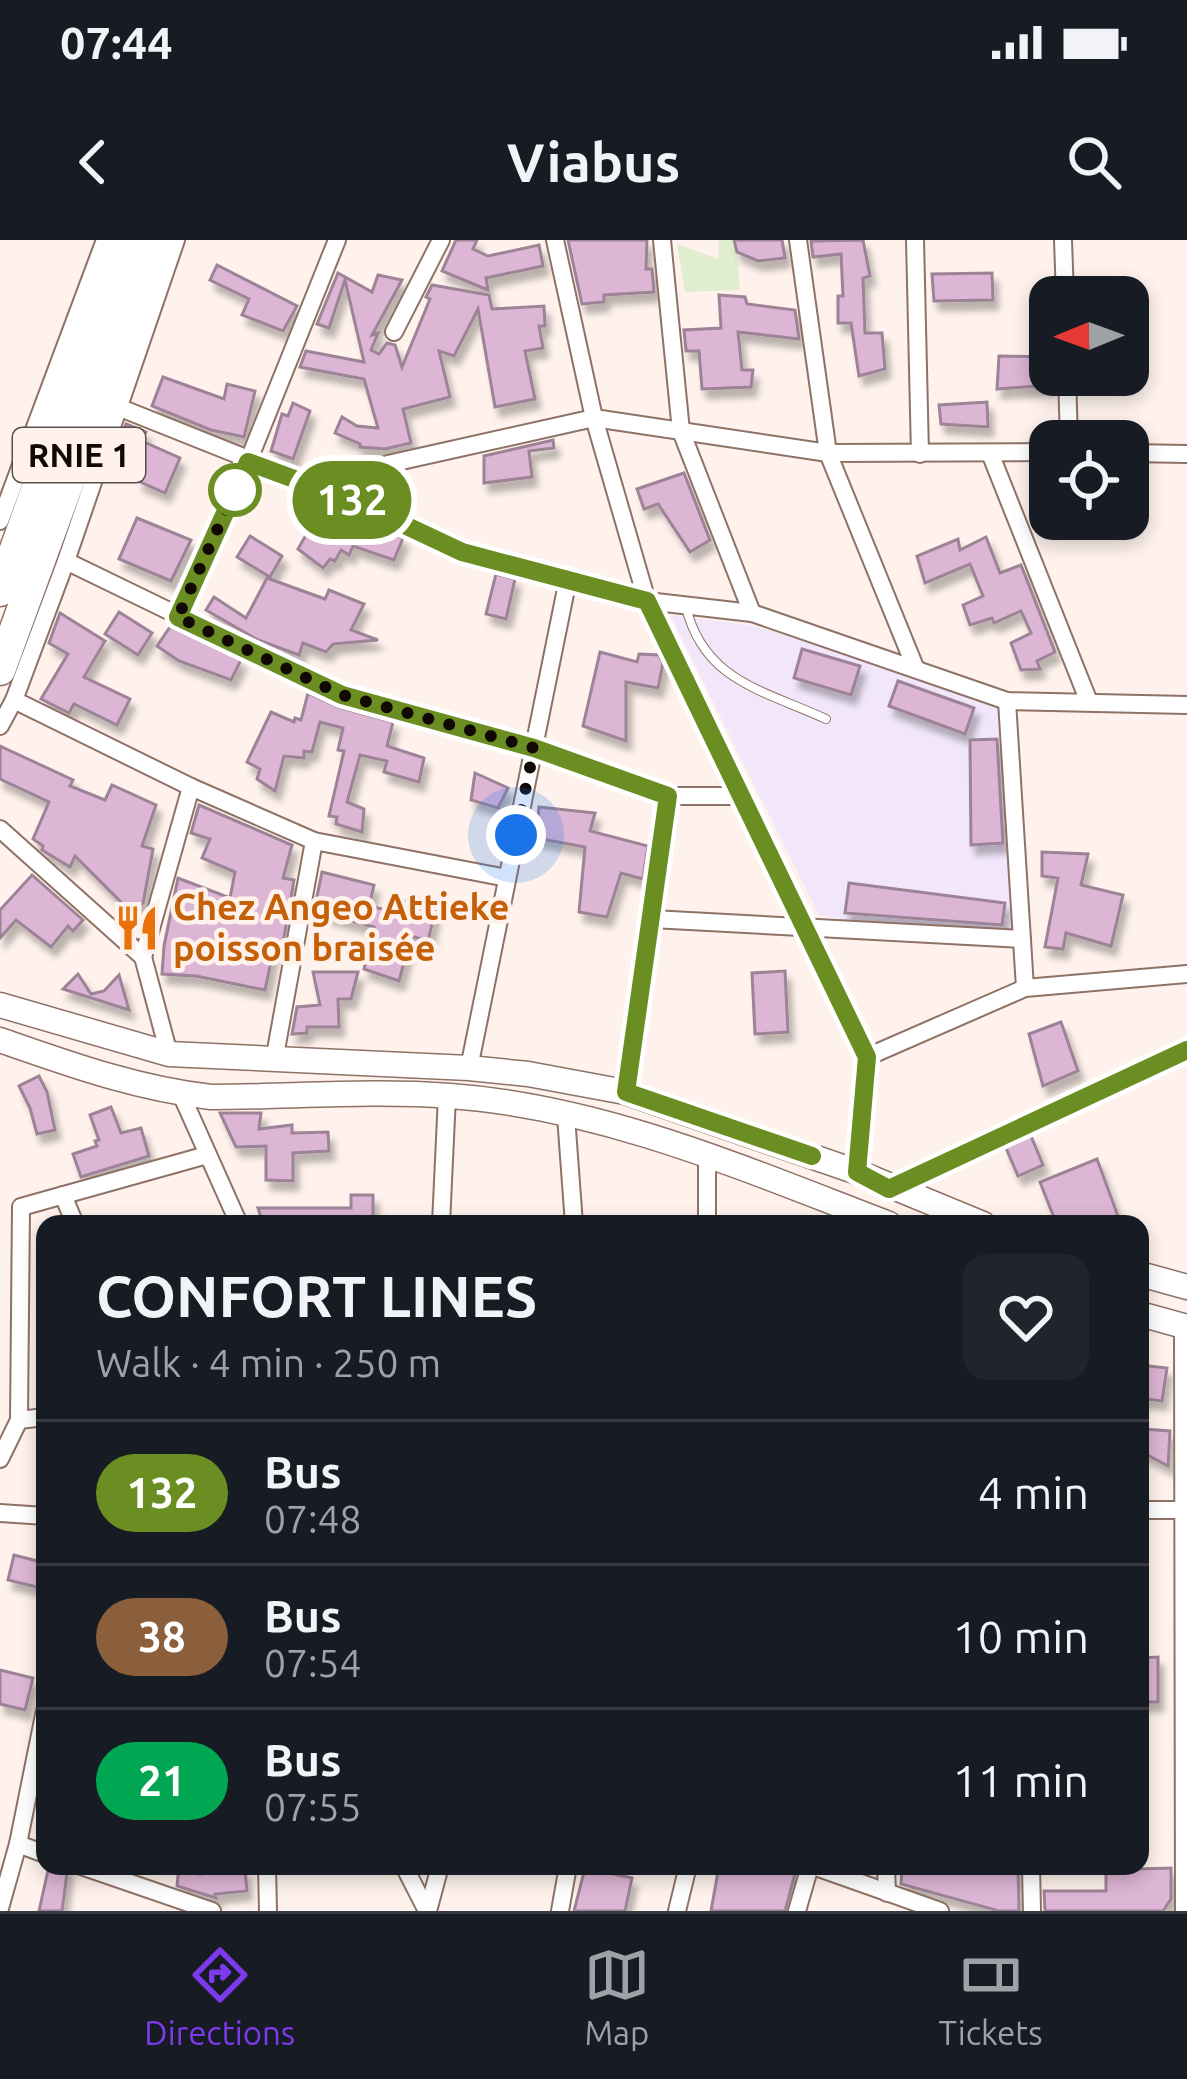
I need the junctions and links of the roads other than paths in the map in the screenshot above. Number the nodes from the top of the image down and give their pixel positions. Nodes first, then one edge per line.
1 (105, 240) edge
2 (126, 240) edge
3 (157, 240) edge
4 (176, 240) edge
5 (337, 240) edge
6 (440, 240) edge
7 (555, 240) edge
8 (662, 240) edge
9 (798, 240) edge
10 (915, 240) edge
11 (1063, 240) edge
12 (1064, 276) edge
13 (394, 332) dead end
14 (118, 406) junction
15 (594, 418) junction
16 (681, 431) junction
17 (1029, 452) edge
18 (828, 453) junction
19 (990, 453) junction
20 (1149, 453) edge
21 (920, 454) junction
22 (1187, 454) edge
23 (248, 462) junction
24 (356, 502) junction
25 (0, 521) edge
26 (66, 561) junction
27 (568, 578) junction
28 (0, 591) edge
29 (647, 601) junction
30 (686, 606) junction
31 (752, 613) junction
32 (178, 617) junction
33 (915, 668) junction
34 (0, 670) edge
35 (14, 700) junction
36 (1007, 701) junction
37 (1089, 702) junction
38 (1187, 705) edge
39 (826, 719) dead end
40 (0, 726) edge
41 (534, 748) junction
42 (191, 787) junction
43 (668, 796) junction
44 (742, 796) junction
45 (0, 830) edge
46 (314, 841) junction
47 (507, 878) junction
48 (652, 919) junction
49 (806, 925) junction
50 (1022, 939) junction
51 (143, 957) junction
52 (1187, 974) edge
53 (1025, 988) junction
54 (0, 1005) edge
55 (0, 1040) edge
56 (1187, 1050) edge
57 (169, 1054) junction
58 (867, 1057) junction
59 (274, 1060) junction
60 (469, 1068) junction
61 (626, 1092) junction
62 (181, 1094) junction
63 (447, 1096) junction
64 (566, 1116) junction
65 (707, 1154) junction
66 (207, 1155) junction
67 (857, 1172) junction
68 (889, 1189) junction
69 (63, 1195) junction
70 (71, 1215) edge
71 (235, 1215) edge
72 (441, 1215) edge
73 (573, 1215) edge
74 (707, 1215) edge
75 (866, 1215) edge
76 (958, 1215) edge
77 (1149, 1276) edge
78 (1187, 1287) edge
79 (1149, 1316) edge
80 (1185, 1326) edge
81 (36, 1418) edge
82 (19, 1420) junction
83 (0, 1459) edge
84 (1149, 1510) edge
85 (1183, 1510) junction
86 (0, 1513) edge
87 (36, 1515) edge
88 (36, 1755) edge
89 (18, 1844) junction
90 (36, 1851) edge
91 (107, 1875) edge
92 (267, 1875) edge
93 (409, 1875) edge
94 (438, 1875) edge
95 (566, 1875) edge
96 (686, 1875) edge
97 (808, 1875) edge
98 (836, 1875) edge
99 (886, 1875) edge
100 (1031, 1875) edge
101 (887, 1893) junction
102 (0, 1908) edge
103 (212, 1911) edge
104 (268, 1911) edge
105 (428, 1911) edge
106 (560, 1911) edge
107 (677, 1911) edge
108 (797, 1911) edge
109 (937, 1911) edge
110 (1032, 1911) edge
111 (1184, 1911) edge

1 - 25 street
2 - 28 highway, RNIE 1
3 - 34 highway, RNIE 1
4 - 14 street
5 - 23 street
6 - 13 street
7 - 15 street
8 - 16 street
9 - 18 street
10 - 21 street
11 - 12 street
14 - 23 street
14 - 26 street
15 - 16 street
15 - 24 street
15 - 29 street
16 - 18 street
16 - 31 street
17 - 19 street
18 - 21 street
18 - 33 street
19 - 21 street
19 - 37 street
20 - 22 street
23 - 24 street
23 - 32 street
24 - 27 street
26 - 32 street
26 - 35 street
27 - 29 street
27 - 41 street
29 - 30 street
29 - 44 street
30 - 31 street
30 - 39 lane
31 - 33 street
32 - 41 street
33 - 36 street
35 - 40 street
35 - 42 street
36 - 37 street
36 - 50 street
37 - 38 street
41 - 43 street
41 - 47 street
42 - 46 street
42 - 51 street
43 - 44 street
43 - 48 street
44 - 49 street
45 - 51 street
46 - 47 street
46 - 59 street
47 - 60 street
48 - 49 street
48 - 61 street
49 - 50 street
49 - 58 street
50 - 53 street
51 - 57 street
52 - 53 street
53 - 58 street
54 - 57 street
55 - 62 street
56 - 68 street
57 - 59 street
58 - 67 street
59 - 60 street
60 - 61 street
61 - 67 street
62 - 63 street
62 - 66 street
63 - 64 street
63 - 72 street
64 - 65 street
64 - 73 street
65 - 74 street
65 - 75 street
66 - 69 street
66 - 71 street
67 - 68 street
68 - 76 street
69 - 70 street
69 - 82 street
77 - 78 street
79 - 80 street
80 - 85 street
81 - 82 street
82 - 83 street
84 - 85 street
85 - 111 street
86 - 87 street
88 - 89 street
89 - 90 street
89 - 102 street
91 - 103 street
92 - 104 street
93 - 105 street
94 - 105 street
95 - 106 street
96 - 107 street
97 - 108 street
98 - 101 street
99 - 101 street
100 - 110 street
101 - 109 street

